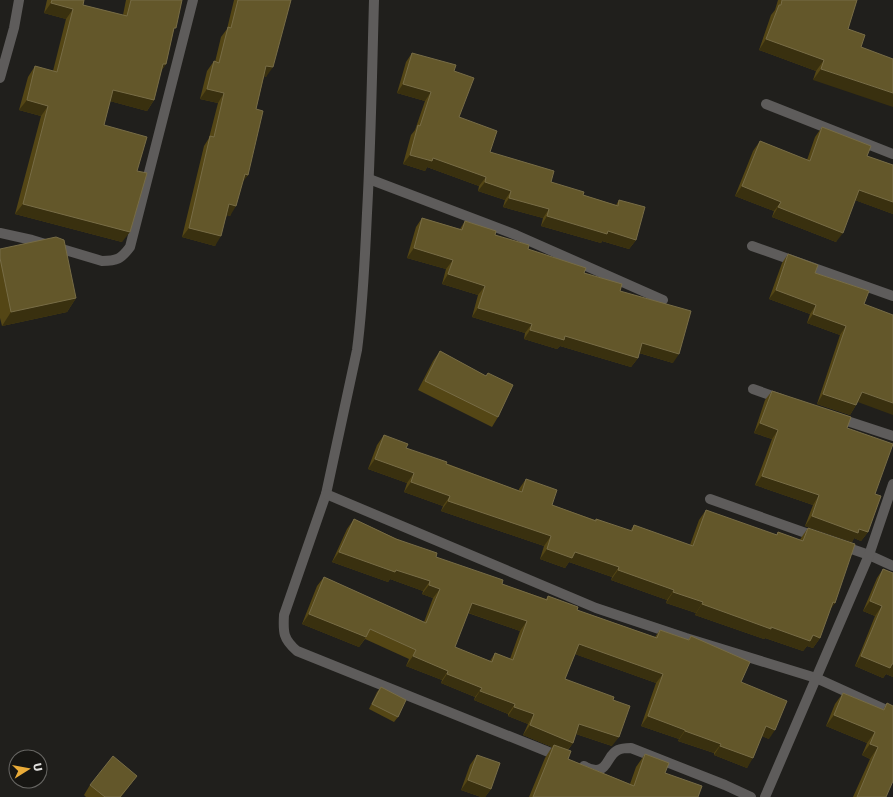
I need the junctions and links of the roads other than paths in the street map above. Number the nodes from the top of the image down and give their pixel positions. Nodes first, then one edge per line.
1 (19, 0) edge
2 (194, 0) edge
3 (374, 0) edge
4 (0, 78) edge
5 (766, 104) dead end
6 (893, 154) edge
7 (369, 179) junction
8 (0, 233) edge
9 (752, 246) dead end
10 (893, 296) edge
11 (663, 300) dead end
12 (752, 389) dead end
13 (790, 402) edge
14 (826, 414) edge
15 (893, 436) edge
16 (893, 484) edge
17 (326, 494) junction
18 (710, 499) dead end
19 (869, 555) junction
20 (893, 566) edge
21 (816, 678) junction
22 (893, 713) edge
23 (751, 797) edge
24 (765, 797) edge

1 - 4 street
2 - 8 street
3 - 7 street
5 - 6 street
7 - 11 street
7 - 17 street
9 - 10 street
12 - 13 street
14 - 15 street
16 - 19 street
17 - 21 street
17 - 23 street
18 - 19 street
19 - 20 street
19 - 21 street
21 - 22 street
21 - 24 street

